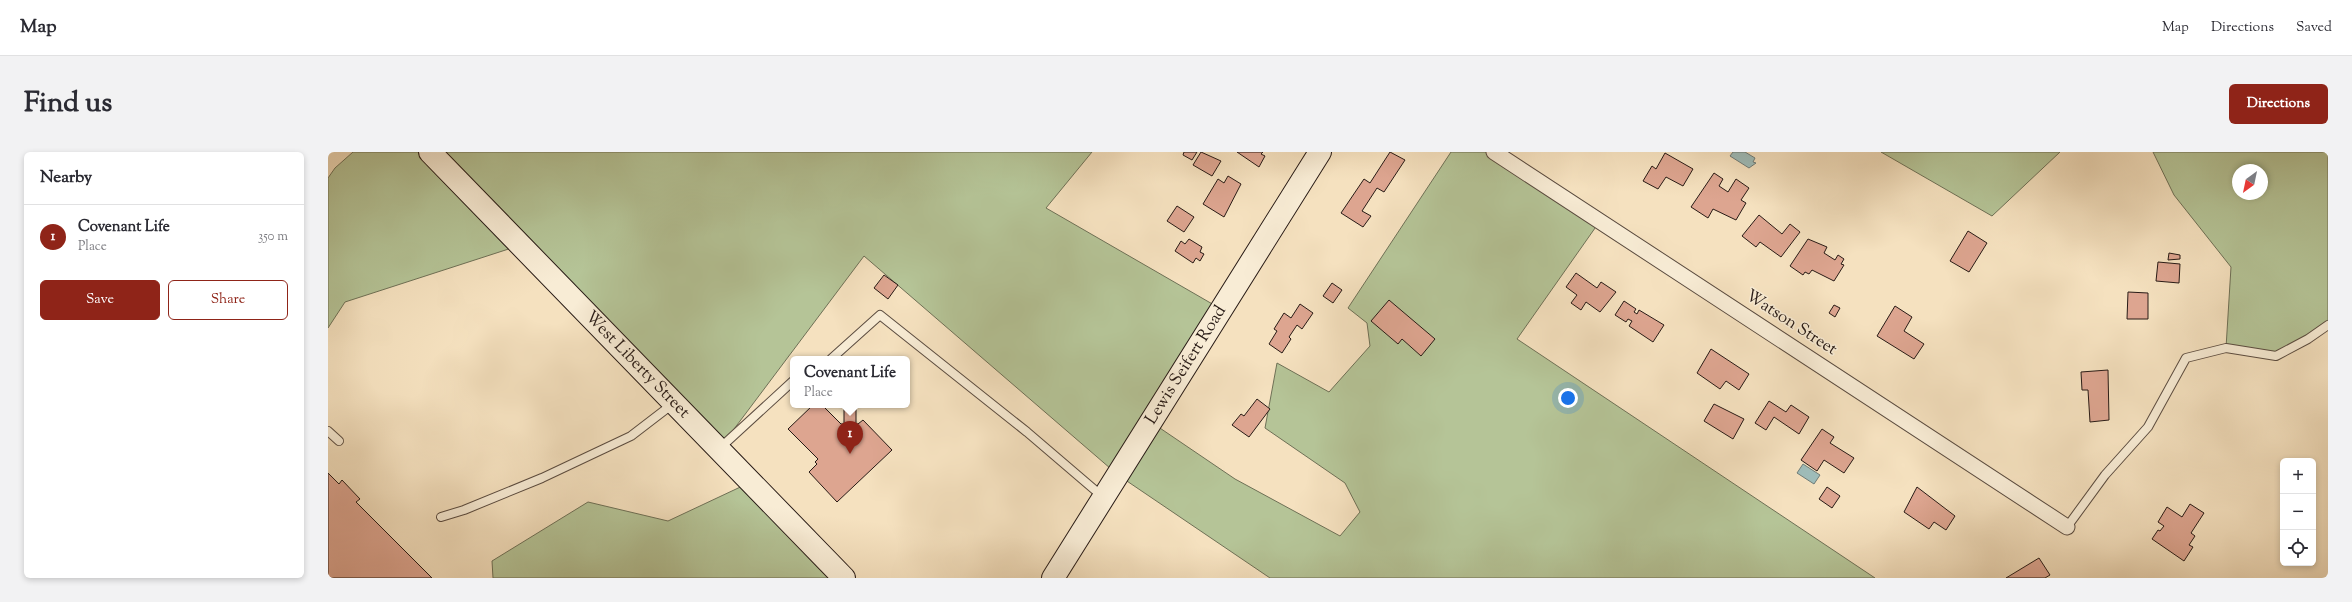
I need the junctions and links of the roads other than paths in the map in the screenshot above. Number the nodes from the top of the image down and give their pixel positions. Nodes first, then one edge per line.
1 (430, 152) edge
2 (1320, 152) edge
3 (1494, 152) edge
4 (2328, 325) edge
5 (835, 356) edge
6 (790, 384) edge
7 (674, 403) junction
8 (328, 431) edge
9 (339, 442) dead end
10 (719, 449) junction
11 (1104, 498) junction
12 (441, 517) dead end
13 (2068, 526) joint
14 (844, 578) edge
15 (1053, 578) edge

1 - 7 main road, West Liberty Street
2 - 11 main road, Lewis Seifert Road
3 - 13 street, Watson Street
4 - 13 lane
5 - 11 lane
6 - 10 lane
7 - 10 main road, West Liberty Street
7 - 12 lane
8 - 9 lane
10 - 14 main road, West Liberty Street
11 - 15 main road, Lewis Seifert Road

